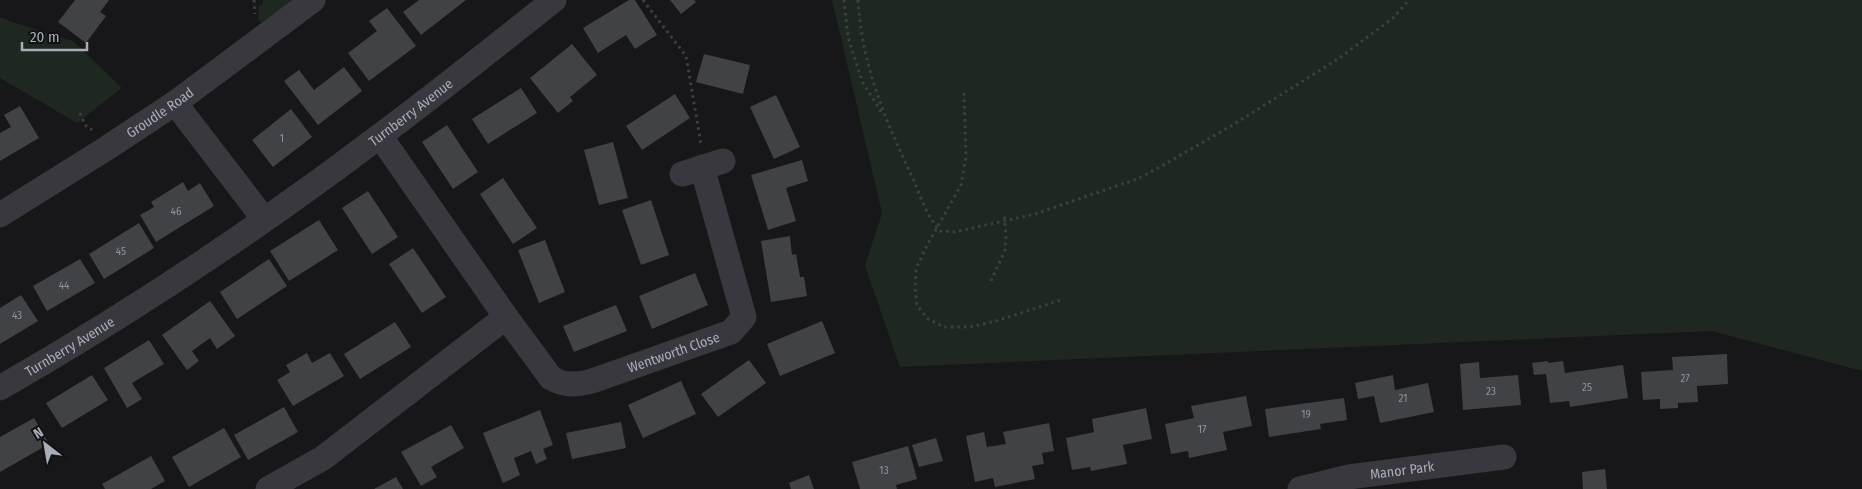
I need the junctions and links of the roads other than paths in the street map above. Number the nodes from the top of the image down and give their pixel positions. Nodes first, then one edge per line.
1 (314, 0) edge
2 (554, 0) edge
3 (175, 103) junction
4 (380, 136) junction
5 (702, 167) road end
6 (0, 215) edge
7 (264, 219) junction
8 (506, 317) junction
9 (0, 388) edge
10 (1504, 457) dead end
11 (268, 489) edge
12 (1300, 489) edge

1 - 3 street, Groudle Road
2 - 4 street, Turnberry Avenue
3 - 6 street, Groudle Road
3 - 7 street
4 - 7 street, Turnberry Avenue
4 - 8 street, Wentworth Close
5 - 8 street, Wentworth Close
7 - 9 street, Turnberry Avenue
8 - 11 street
10 - 12 street, Manor Park

